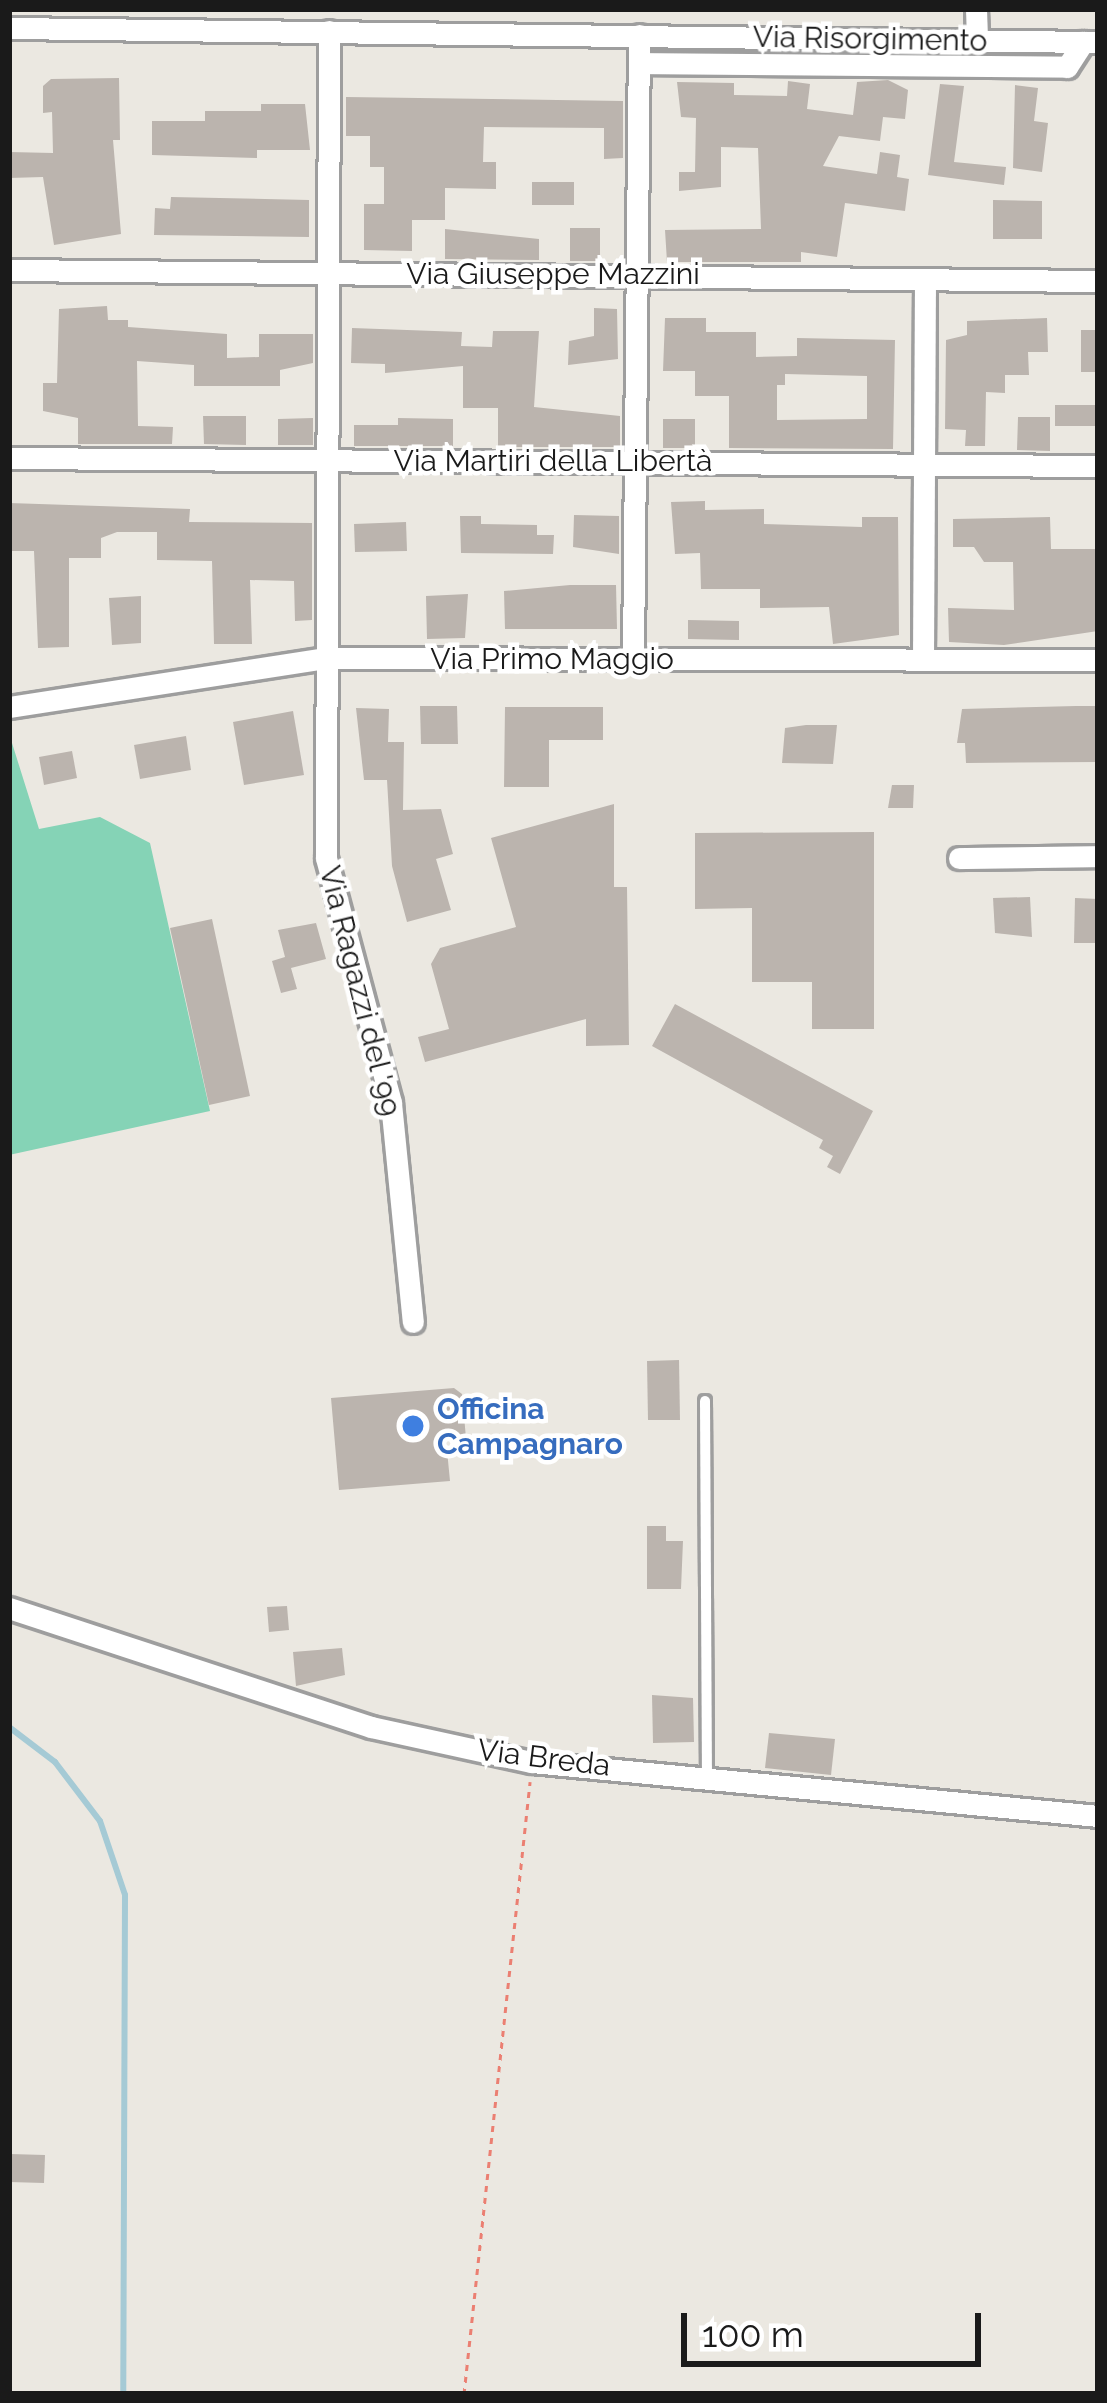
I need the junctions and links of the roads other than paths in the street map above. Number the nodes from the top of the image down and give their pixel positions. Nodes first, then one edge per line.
1 (976, 9) edge
2 (9, 28) edge
3 (329, 31) junction
4 (639, 35) junction
5 (976, 40) junction
6 (1091, 42) edge
7 (640, 63) junction
8 (9, 270) edge
9 (637, 272) junction
10 (328, 273) junction
11 (925, 280) junction
12 (1098, 281) edge
13 (9, 458) edge
14 (328, 460) junction
15 (636, 461) junction
16 (924, 465) junction
17 (1098, 466) edge
18 (327, 658) junction
19 (633, 660) junction
20 (923, 661) junction
21 (1098, 661) edge
22 (9, 707) edge
23 (1098, 856) edge
24 (958, 858) dead end
25 (413, 1322) dead end
26 (705, 1401) dead end
27 (9, 1608) edge
28 (707, 1776) junction
29 (1098, 1816) edge

1 - 5 street
2 - 3 street, Via Risorgimento
3 - 4 street, Via Risorgimento
3 - 10 street, Via Ragazzi del '99
4 - 5 street, Via Risorgimento
4 - 7 street
5 - 6 street, Via Risorgimento
6 - 7 street, Via Risorgimento
7 - 9 street
8 - 10 street, Via Giuseppe Mazzini
9 - 10 street, Via Giuseppe Mazzini
9 - 11 street, Via Giuseppe Mazzini
9 - 15 street
10 - 14 street, Via Ragazzi del '99
11 - 12 street, Via Giuseppe Mazzini
11 - 16 street
13 - 14 street, Via Martiri della Libertà
14 - 15 street, Via Martiri della Libertà
14 - 18 street, Via Ragazzi del '99
15 - 16 street, Via Martiri della Libertà
15 - 19 street
16 - 17 street, Via Martiri della Libertà
16 - 20 street
18 - 19 street, Via Primo Maggio
18 - 22 street, Via Primo Maggio
18 - 25 street, Via Ragazzi del '99
19 - 20 street, Via Primo Maggio
20 - 21 street, Via Primo Maggio
23 - 24 street
26 - 28 lane
27 - 28 street, Via Breda
28 - 29 street, Via Breda

